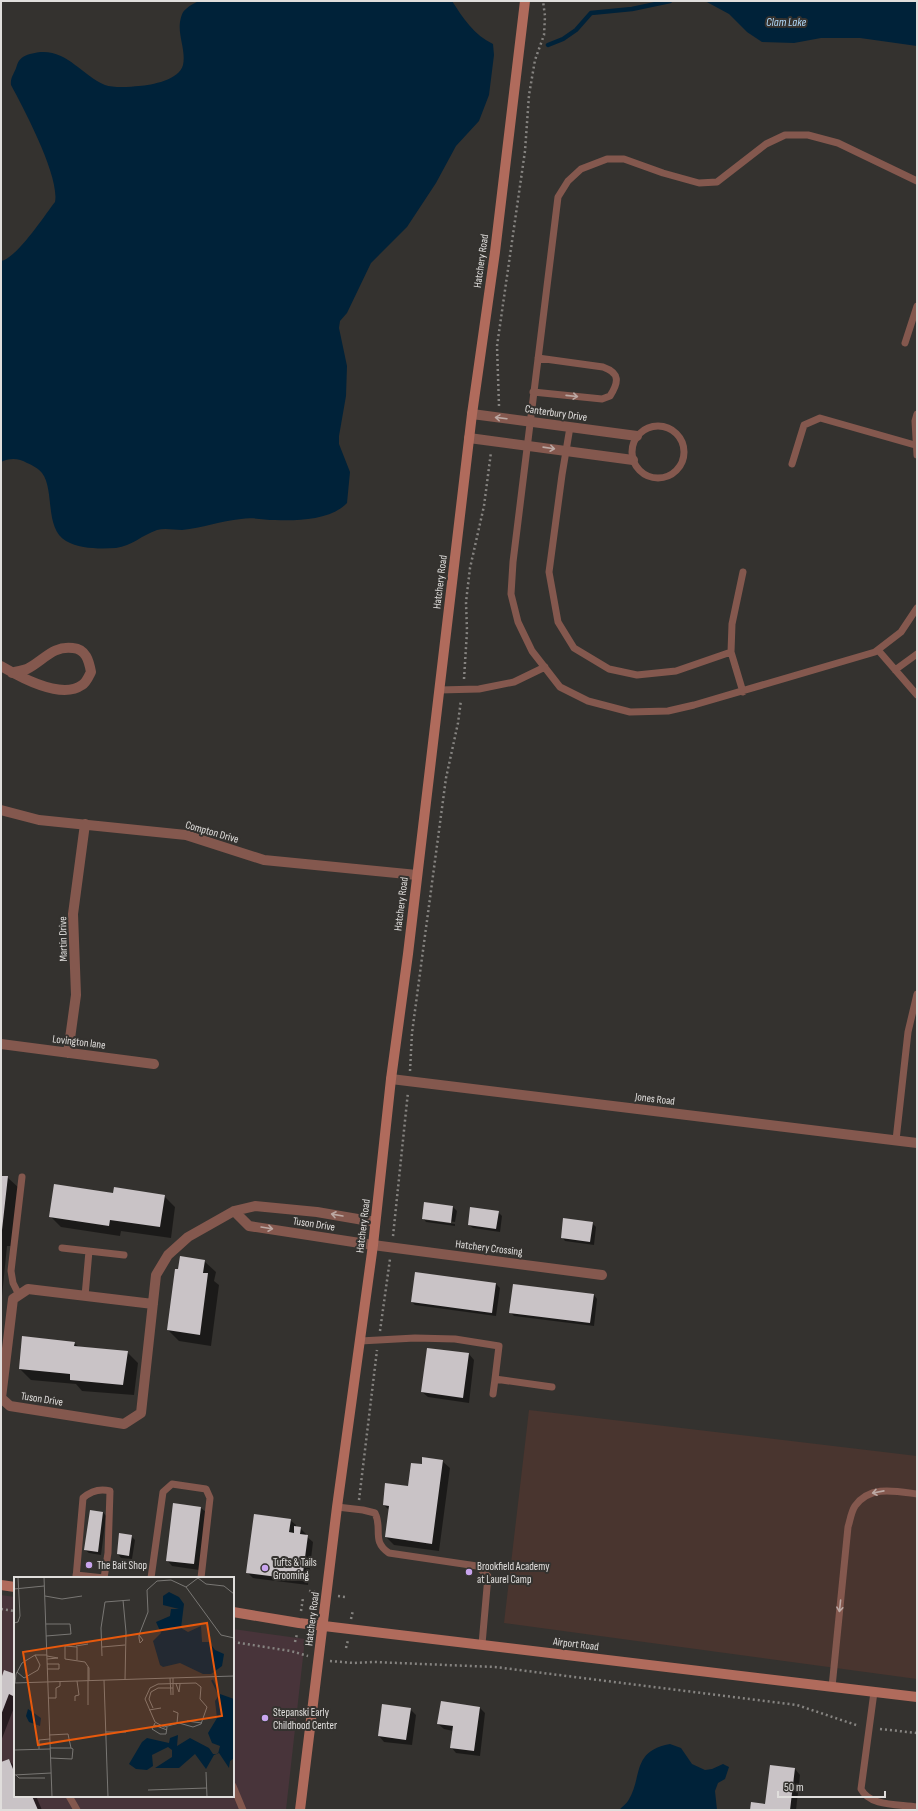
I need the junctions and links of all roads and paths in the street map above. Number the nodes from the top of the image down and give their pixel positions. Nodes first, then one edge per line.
1 (525, 1) edge
2 (543, 1) edge
3 (917, 181) edge
4 (917, 306) edge
5 (905, 344) dead end
6 (538, 358) junction
7 (533, 392) junction
8 (472, 414) junction
9 (917, 414) edge
10 (497, 417) junction
11 (530, 421) junction
12 (570, 427) junction
13 (637, 436) junction
14 (469, 438) junction
15 (493, 441) junction
16 (527, 445) junction
17 (915, 445) junction
18 (567, 451) junction
19 (917, 455) edge
20 (633, 460) junction
21 (792, 464) dead end
22 (743, 572) dead end
23 (917, 608) edge
24 (878, 650) junction
25 (731, 652) junction
26 (917, 654) edge
27 (1, 666) edge
28 (545, 668) junction
29 (895, 670) junction
30 (12, 672) junction
31 (462, 689) junction
32 (439, 690) junction
33 (743, 692) junction
34 (917, 696) edge
35 (1, 810) edge
36 (85, 824) junction
37 (417, 875) junction
38 (917, 994) edge
39 (1, 1044) edge
40 (68, 1053) junction
41 (154, 1064) dead end
42 (391, 1079) junction
43 (409, 1081) junction
44 (896, 1140) junction
45 (917, 1143) edge
46 (22, 1177) dead end
47 (234, 1211) junction
48 (375, 1222) junction
49 (373, 1245) junction
50 (392, 1247) junction
51 (62, 1248) dead end
52 (89, 1251) junction
53 (124, 1255) dead end
54 (602, 1275) dead end
55 (19, 1295) junction
56 (85, 1296) junction
57 (153, 1304) junction
58 (378, 1340) junction
59 (360, 1341) junction
60 (495, 1379) junction
61 (552, 1387) dead end
62 (493, 1394) dead end
63 (917, 1494) edge
64 (337, 1507) junction
65 (358, 1509) junction
66 (76, 1577) edge
67 (104, 1577) edge
68 (151, 1577) edge
69 (201, 1577) edge
70 (1, 1585) edge
71 (14, 1587) edge
72 (1, 1609) edge
73 (14, 1611) edge
74 (234, 1612) edge
75 (323, 1626) junction
76 (234, 1642) edge
77 (482, 1644) junction
78 (302, 1655) dead end
79 (334, 1662) dead end
80 (832, 1687) junction
81 (874, 1692) junction
82 (917, 1697) edge
83 (869, 1728) junction
84 (917, 1733) edge
85 (234, 1788) edge
86 (70, 1797) edge
87 (917, 1807) edge
88 (77, 1810) edge
89 (243, 1810) edge
90 (300, 1810) edge

1 - 8 street, Hatchery Road
2 - 10 path
3 - 6 lane
4 - 5 lane
6 - 7 lane
7 -> 6 lane
7 - 11 lane
8 - 10 street, Canterbury Drive
8 - 14 street, Hatchery Road
9 - 17 lane
11 -> 10 street, Canterbury Drive
11 - 12 street, Canterbury Drive
11 - 16 lane
12 - 13 street, Canterbury Drive
12 - 18 lane
13 - 20 lane
13 - 20 lane
14 - 15 street
14 - 32 street, Hatchery Road
15 - 16 street
15 - 31 path
16 -> 18 street
16 - 28 lane
17 - 19 lane
17 - 21 lane
18 - 20 street
18 - 25 lane
22 - 25 lane
23 - 24 lane
24 - 29 lane
24 - 33 lane
25 - 33 lane
26 - 29 lane
27 - 30 street
28 - 31 lane
28 - 33 lane
29 - 34 lane
30 - 30 street
31 - 32 lane
31 - 43 path
32 - 37 street, Hatchery Road
35 - 36 street, Compton Drive
36 - 37 street, Compton Drive
36 - 40 street, Martin Drive
37 - 42 street, Hatchery Road
38 - 44 lane
39 - 40 street, Lovington lane
40 - 41 street, Lovington lane
42 - 43 street, Jones Road
42 - 48 street, Hatchery Road
43 - 44 street, Jones Road
43 - 50 path
44 - 45 street, Jones Road
46 - 55 lane
48 -> 47 street, Tuson Drive
47 -> 49 street, Tuson Drive
47 - 57 street, Tuson Drive
48 - 49 street, Hatchery Road
49 - 50 street, Hatchery Crossing
49 - 59 street, Hatchery Road
50 - 54 street, Hatchery Crossing
50 - 58 path
51 - 52 lane
52 - 53 lane
52 - 56 lane
55 - 56 street
55 - 57 street, Tuson Drive
56 - 57 street
58 - 59 lane
58 - 60 lane
58 - 65 path
59 - 64 street, Hatchery Road
60 - 61 lane
60 - 62 lane
63 -> 80 lane
64 - 65 lane
64 - 75 street, Hatchery Road
65 - 77 lane
66 - 67 lane
68 - 69 lane
70 - 71 street
72 - 73 path
74 - 75 street, Airport Road
75 - 77 street, Airport Road
75 - 90 street, Hatchery Road
76 - 78 path
77 - 80 street, Airport Road
79 - 83 path
80 - 81 street, Airport Road
81 - 82 street, Airport Road
81 - 83 lane
83 - 84 path
83 - 87 lane
85 - 89 lane
86 - 88 lane

